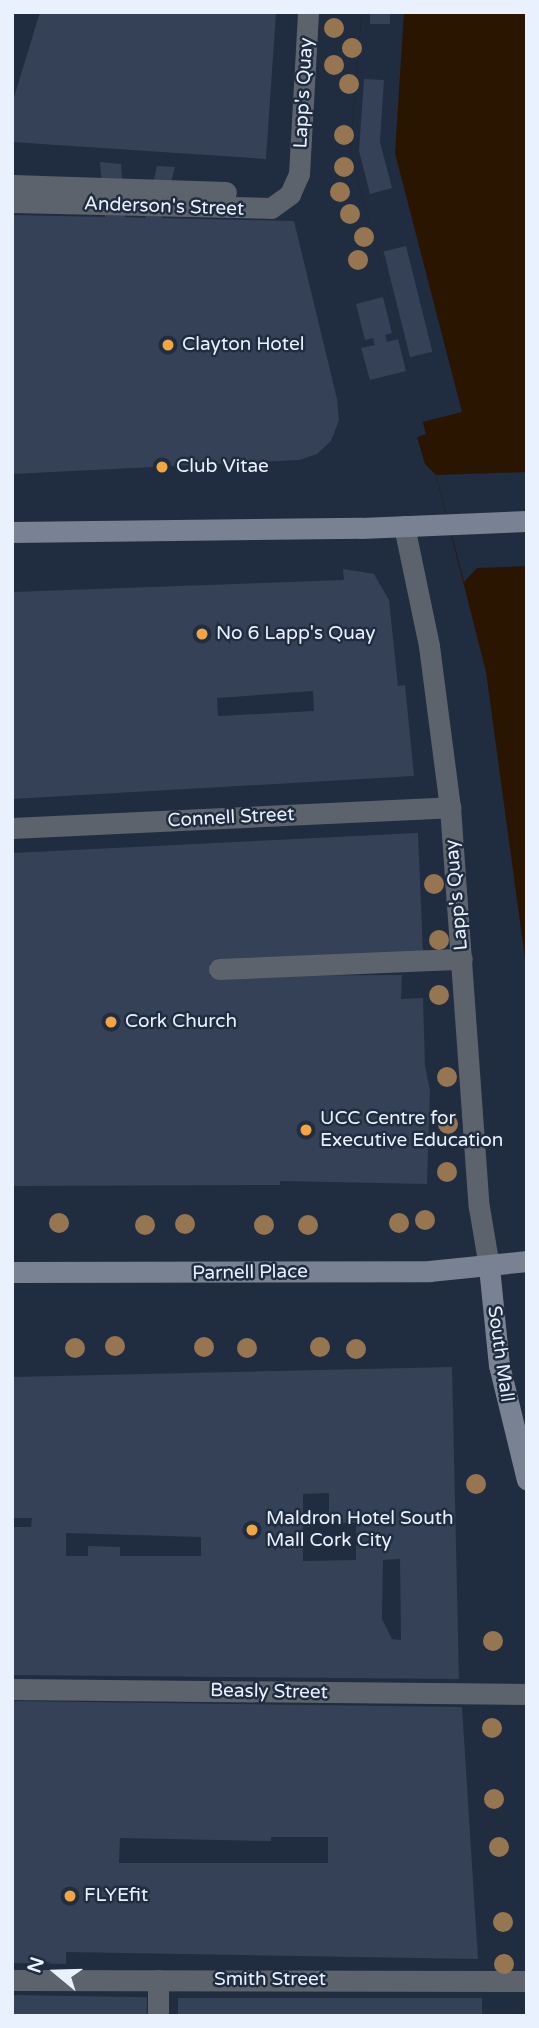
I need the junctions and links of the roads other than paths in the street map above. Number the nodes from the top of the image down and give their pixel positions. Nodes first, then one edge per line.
1 (308, 12) edge
2 (299, 174) joint
3 (12, 185) edge
4 (226, 191) dead end
5 (12, 202) edge
6 (527, 520) edge
7 (404, 526) junction
8 (12, 532) edge
9 (450, 807) junction
10 (12, 828) edge
11 (462, 959) junction
12 (219, 969) dead end
13 (527, 1261) edge
14 (489, 1267) junction
15 (12, 1272) edge
16 (527, 1480) edge
17 (12, 1689) edge
18 (527, 1694) edge
19 (12, 1980) edge
20 (158, 1980) junction
21 (527, 1981) edge
22 (158, 2016) edge

1 - 2 street, Lapp's Quay
2 - 5 street, Anderson's Street
3 - 4 street
6 - 7 main road
7 - 8 main road
7 - 9 street, Lapp's Quay
9 - 10 street, Connell Street
9 - 11 street, Lapp's Quay
11 - 12 street
11 - 14 street, Lapp's Quay
13 - 14 main road, Parnell Place
14 - 15 main road, Parnell Place
14 - 16 main road, South Mall
17 - 18 street, Beasly Street
19 - 20 street, Smith Street
20 - 21 street, Smith Street
20 - 22 street

